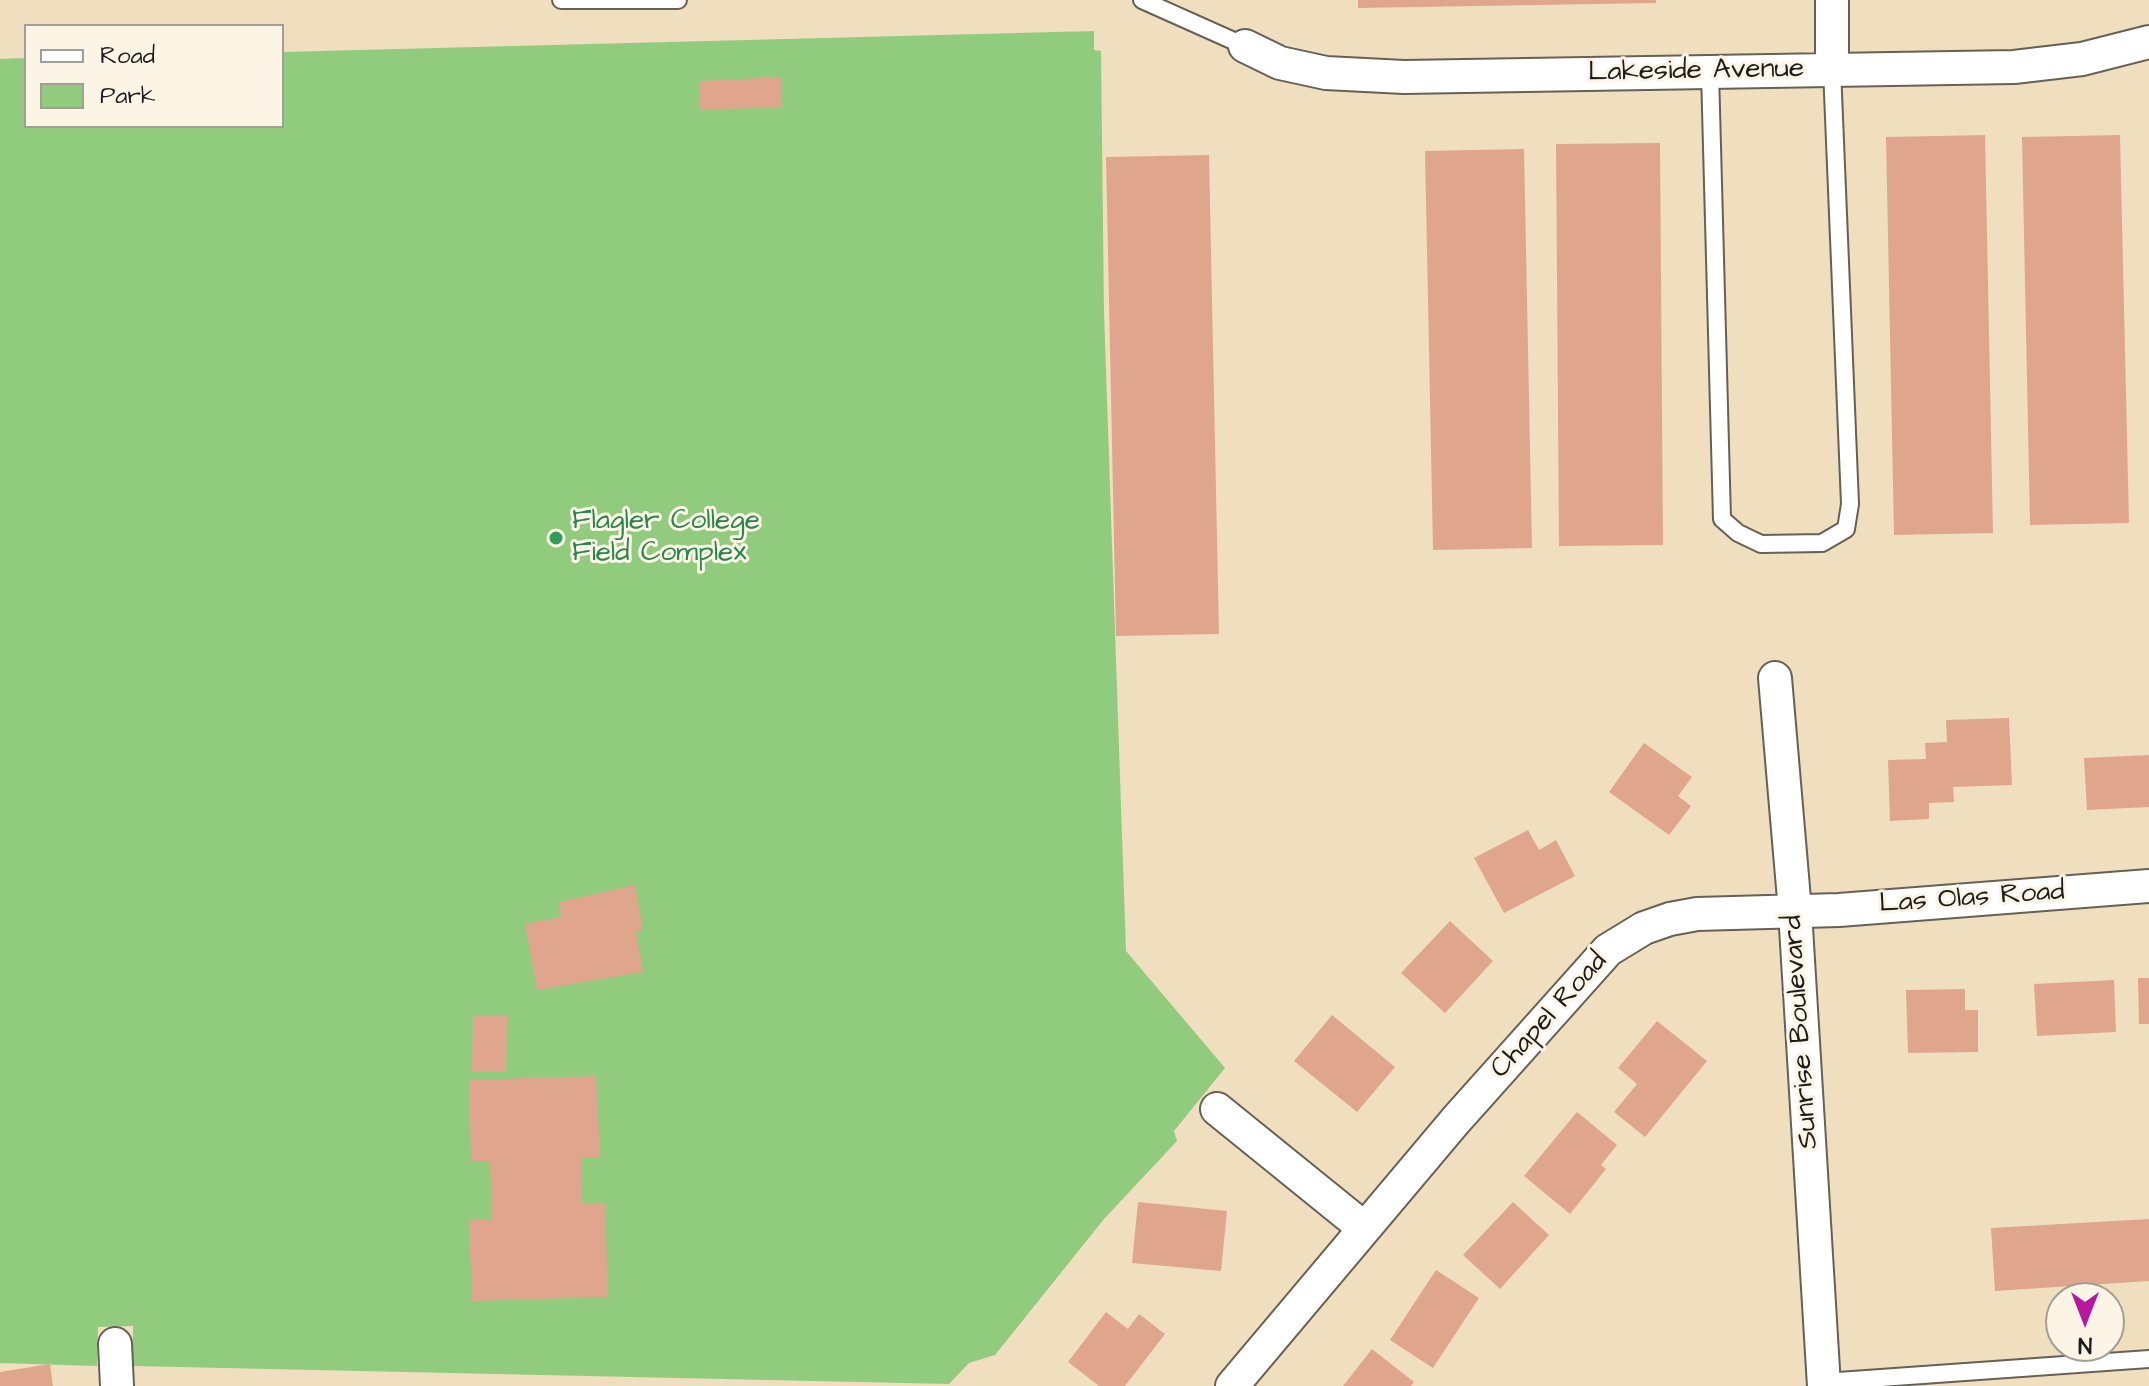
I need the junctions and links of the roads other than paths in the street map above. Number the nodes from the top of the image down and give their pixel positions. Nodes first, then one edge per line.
1 (561, 0) edge
2 (678, 0) edge
3 (1142, 0) edge
4 (1832, 0) edge
5 (2149, 42) edge
6 (1245, 46) joint
7 (1832, 69) junction
8 (1710, 72) junction
9 (1775, 678) dead end
10 (2149, 886) edge
11 (1795, 911) junction
12 (1217, 1109) dead end
13 (1364, 1228) junction
14 (115, 1344) dead end
15 (2149, 1359) edge
16 (1824, 1384) edge
17 (117, 1386) edge
18 (1232, 1386) edge

1 - 2 lane
3 - 6 lane
4 - 7 street
5 - 7 street, Lakeside Avenue
6 - 8 street, Lakeside Avenue
7 - 8 street, Lakeside Avenue
7 - 8 lane
9 - 11 street, Sunrise Boulevard
10 - 11 street, Las Olas Road
11 - 13 street, Chapel Road
11 - 16 street, Sunrise Boulevard
12 - 13 street
13 - 18 street, Chapel Road
14 - 17 street
15 - 16 lane

